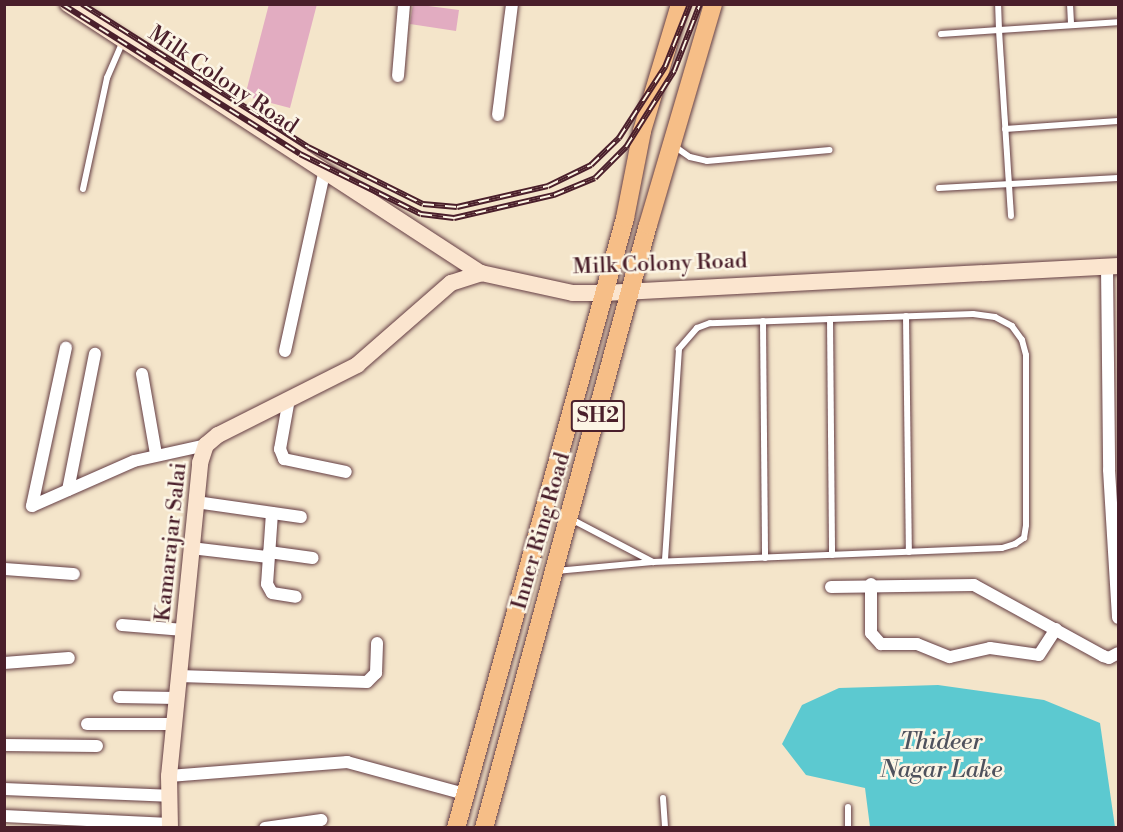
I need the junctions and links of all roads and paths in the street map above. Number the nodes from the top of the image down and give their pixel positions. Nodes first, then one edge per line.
1 (68, 4) edge
2 (404, 4) edge
3 (680, 4) edge
4 (713, 4) edge
5 (998, 4) edge
6 (1070, 4) edge
7 (508, 5) edge
8 (1119, 22) edge
9 (1071, 25) junction
10 (999, 30) junction
11 (941, 34) dead end
12 (124, 41) junction
13 (399, 76) dead end
14 (498, 115) dead end
15 (1119, 122) edge
16 (1005, 129) junction
17 (674, 146) junction
18 (830, 150) dead end
19 (324, 174) junction
20 (1119, 178) edge
21 (1008, 183) junction
22 (939, 188) dead end
23 (83, 189) dead end
24 (1011, 216) dead end
25 (1113, 267) edge
26 (481, 273) junction
27 (630, 289) junction
28 (604, 293) junction
29 (906, 316) junction
30 (830, 319) junction
31 (764, 321) junction
32 (66, 348) dead end
33 (285, 351) dead end
34 (95, 354) dead end
35 (142, 374) dead end
36 (289, 399) junction
37 (206, 445) junction
38 (156, 454) junction
39 (346, 472) dead end
40 (68, 490) junction
41 (196, 502) junction
42 (272, 513) junction
43 (301, 517) dead end
44 (570, 518) junction
45 (192, 548) junction
46 (909, 552) junction
47 (268, 554) junction
48 (832, 555) junction
49 (313, 558) dead end
50 (765, 558) junction
51 (665, 561) junction
52 (653, 562) junction
53 (4, 568) edge
54 (554, 571) junction
55 (74, 574) dead end
56 (870, 584) junction
57 (831, 587) dead end
58 (296, 597) dead end
59 (1119, 618) edge
60 (122, 625) dead end
61 (1056, 629) junction
62 (184, 630) junction
63 (377, 643) dead end
64 (1119, 653) edge
65 (69, 658) dead end
66 (4, 663) edge
67 (179, 676) junction
68 (119, 697) dead end
69 (177, 698) junction
70 (87, 724) dead end
71 (174, 724) junction
72 (4, 745) edge
73 (97, 746) dead end
74 (169, 776) junction
75 (4, 789) edge
76 (465, 794) junction
77 (168, 796) junction
78 (663, 798) dead end
79 (848, 807) dead end
80 (4, 816) edge
81 (321, 820) dead end
82 (170, 826) edge
83 (265, 828) edge
84 (456, 828) edge
85 (484, 828) edge
86 (665, 828) edge
87 (848, 828) edge

1 - 12 main road, Milk Colony Road
2 - 13 street
3 - 28 main road, Inner Ring Road / SH2
4 - 17 main road, Inner Ring Road / SH2
5 - 10 lane
6 - 9 lane
7 - 14 street
8 - 9 lane
9 - 10 lane
10 - 11 lane
10 - 16 lane
12 - 19 main road, Milk Colony Road
12 - 23 lane
15 - 16 lane
16 - 21 lane
17 - 18 lane
17 - 27 main road, Inner Ring Road / SH2
19 - 26 main road, Milk Colony Road
19 - 33 street
20 - 21 lane
21 - 22 lane
21 - 24 lane
25 - 27 main road, Milk Colony Road
25 - 59 street
26 - 28 main road, Milk Colony Road
26 - 36 main road, Kamarajar Salai
27 - 28 main road, Milk Colony Road
27 - 44 main road, Inner Ring Road / SH2
28 - 76 main road, Inner Ring Road / SH2
29 - 30 lane
29 - 46 lane
29 - 46 lane
30 - 31 lane
30 - 48 lane
31 - 50 lane
31 - 51 lane
32 - 40 street
34 - 40 street
35 - 38 street
36 - 37 main road, Kamarajar Salai
36 - 39 street
37 - 38 street
37 - 41 main road, Kamarajar Salai
38 - 40 street
41 - 42 street
41 - 45 main road, Kamarajar Salai
42 - 43 street
42 - 47 street
44 - 52 lane
44 - 54 main road, Inner Ring Road / SH2
45 - 47 street
45 - 62 main road, Kamarajar Salai
46 - 48 lane
47 - 49 street
47 - 58 street
48 - 50 lane
50 - 51 lane
51 - 52 lane
52 - 54 lane
53 - 55 street
54 - 85 main road, Inner Ring Road / SH2
56 - 57 street
56 - 61 street
56 - 61 street
60 - 62 street
61 - 64 street
62 - 67 main road, Kamarajar Salai
63 - 67 street
65 - 66 street
67 - 69 main road, Kamarajar Salai
68 - 69 street
69 - 71 main road, Kamarajar Salai
70 - 71 street
71 - 74 main road, Kamarajar Salai
72 - 73 street
74 - 76 street
74 - 77 main road, Kamarajar Salai
75 - 77 street
76 - 84 main road, Inner Ring Road / SH2
77 - 82 main road, Kamarajar Salai
78 - 86 lane
79 - 87 lane
80 - 82 street
81 - 83 street

